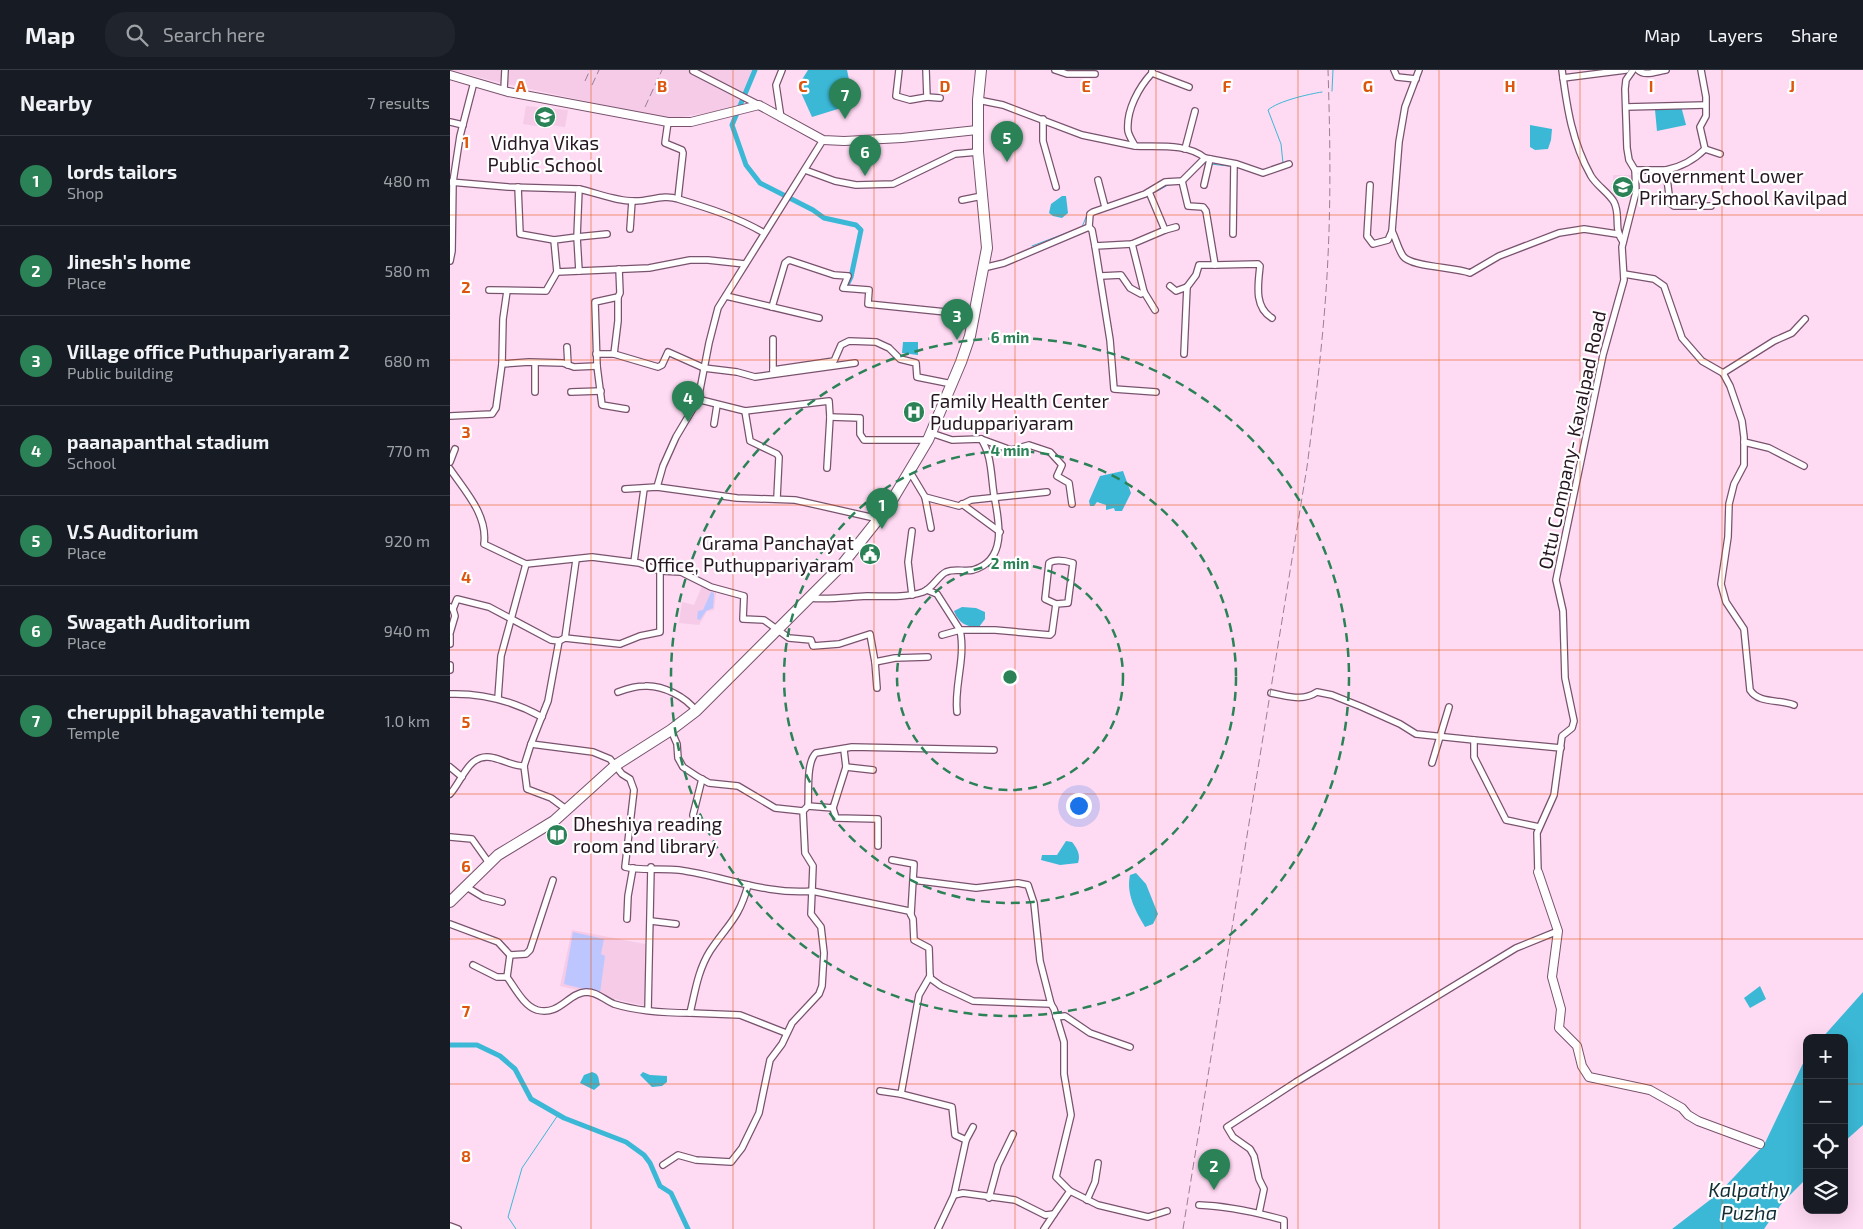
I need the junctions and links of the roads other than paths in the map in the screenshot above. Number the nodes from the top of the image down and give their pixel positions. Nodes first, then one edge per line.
1 (505, 70) edge
2 (782, 70) edge
3 (899, 70) edge
4 (926, 70) edge
5 (981, 70) edge
6 (1055, 70) edge
7 (1394, 70) edge
8 (1418, 70) edge
9 (1562, 70) edge
10 (1626, 70) edge
11 (1633, 70) edge
12 (1638, 70) edge
13 (1666, 70) edge
14 (1701, 70) edge
15 (693, 71) edge
16 (1152, 71) edge
17 (1095, 74) dead end
18 (450, 75) edge
19 (1563, 78) junction
20 (1416, 79) junction
21 (474, 82) junction
22 (1189, 87) dead end
23 (504, 90) junction
24 (927, 97) junction
25 (940, 98) dead end
26 (978, 100) junction
27 (759, 105) junction
28 (1705, 105) junction
29 (1626, 107) junction
30 (1194, 111) dead end
31 (781, 118) junction
32 (1043, 119) junction
33 (450, 122) edge
34 (668, 122) junction
35 (463, 124) junction
36 (977, 130) junction
37 (823, 140) junction
38 (1135, 146) junction
39 (1705, 148) junction
40 (1185, 149) junction
41 (978, 152) junction
42 (1720, 154) dead end
43 (1208, 159) junction
44 (1234, 164) junction
45 (1286, 165) dead end
46 (805, 170) junction
47 (1635, 170) junction
48 (1666, 170) junction
49 (1098, 180) dead end
50 (1182, 181) junction
51 (452, 182) edge
52 (1204, 184) dead end
53 (1370, 184) dead end
54 (518, 187) junction
55 (1056, 187) dead end
56 (579, 189) junction
57 (1149, 192) junction
58 (982, 196) junction
59 (678, 198) junction
60 (962, 200) dead end
61 (632, 201) junction
62 (1711, 206) dead end
63 (1105, 207) junction
64 (1088, 227) junction
65 (1176, 227) dead end
66 (630, 229) dead end
67 (1165, 230) junction
68 (1392, 230) junction
69 (764, 233) junction
70 (607, 234) dead end
71 (1233, 234) dead end
72 (1617, 234) junction
73 (577, 237) junction
74 (554, 240) junction
75 (1623, 242) junction
76 (1132, 244) junction
77 (1095, 246) junction
78 (450, 261) edge
79 (745, 264) junction
80 (1215, 265) junction
81 (983, 268) junction
82 (619, 269) junction
83 (579, 271) junction
84 (557, 272) junction
85 (1624, 274) junction
86 (1101, 276) junction
87 (1170, 286) dead end
88 (1187, 287) junction
89 (489, 290) dead end
90 (507, 291) junction
91 (1144, 292) junction
92 (726, 296) junction
93 (618, 297) junction
94 (772, 307) junction
95 (1155, 310) dead end
96 (975, 315) junction
97 (819, 318) dead end
98 (1272, 318) dead end
99 (1805, 319) dead end
100 (773, 339) dead end
101 (567, 347) dead end
102 (596, 354) junction
103 (614, 354) junction
104 (1184, 354) dead end
105 (535, 363) junction
106 (855, 363) dead end
107 (502, 364) junction
108 (568, 365) junction
109 (597, 366) junction
110 (704, 368) junction
111 (773, 373) junction
112 (1723, 373) junction
113 (952, 384) junction
114 (601, 391) junction
115 (535, 392) dead end
116 (571, 392) dead end
117 (1156, 392) dead end
118 (700, 395) junction
119 (717, 405) junction
120 (626, 409) dead end
121 (745, 410) junction
122 (450, 416) edge
123 (830, 417) junction
124 (714, 424) dead end
125 (930, 437) junction
126 (982, 439) junction
127 (1744, 442) junction
128 (455, 449) dead end
129 (450, 462) edge
130 (1804, 466) dead end
131 (827, 468) dead end
132 (450, 469) edge
133 (910, 472) junction
134 (657, 487) junction
135 (625, 489) dead end
136 (644, 489) junction
137 (1047, 492) dead end
138 (925, 497) junction
139 (994, 497) junction
140 (777, 498) junction
141 (962, 504) junction
142 (1072, 504) dead end
143 (880, 519) junction
144 (931, 528) dead end
145 (912, 532) dead end
146 (1000, 532) junction
147 (576, 560) junction
148 (634, 562) junction
149 (526, 564) junction
150 (660, 571) junction
151 (927, 590) junction
152 (912, 595) junction
153 (810, 598) junction
154 (1056, 604) junction
155 (452, 608) edge
156 (512, 621) junction
157 (777, 630) junction
158 (960, 630) junction
159 (450, 635) edge
160 (942, 635) dead end
161 (562, 640) junction
162 (450, 644) edge
163 (928, 657) dead end
164 (875, 662) junction
165 (450, 665) edge
166 (450, 670) edge
167 (877, 688) dead end
168 (618, 692) dead end
169 (1271, 693) dead end
170 (450, 694) edge
171 (498, 698) junction
172 (1794, 705) dead end
173 (1449, 706) dead end
174 (696, 711) junction
175 (957, 712) dead end
176 (542, 717) junction
177 (671, 730) junction
178 (1441, 737) junction
179 (1474, 740) junction
180 (531, 744) junction
181 (1561, 748) junction
182 (844, 750) junction
183 (994, 750) dead end
184 (1432, 763) dead end
185 (524, 766) junction
186 (616, 766) junction
187 (450, 767) edge
188 (846, 767) junction
189 (873, 770) dead end
190 (462, 776) junction
191 (702, 779) junction
192 (450, 794) edge
193 (808, 806) junction
194 (833, 808) junction
195 (566, 809) junction
196 (803, 811) junction
197 (693, 816) dead end
198 (1539, 827) junction
199 (450, 837) edge
200 (878, 846) dead end
201 (892, 860) dead end
202 (489, 863) junction
203 (651, 867) junction
204 (633, 868) junction
205 (1538, 872) joint
206 (553, 880) dead end
207 (913, 880) junction
208 (748, 885) junction
209 (466, 886) junction
210 (812, 891) junction
211 (450, 902) edge
212 (502, 902) dead end
213 (911, 914) junction
214 (627, 919) dead end
215 (651, 921) junction
216 (450, 924) edge
217 (676, 924) dead end
218 (1558, 931) junction
219 (510, 955) junction
220 (473, 965) dead end
221 (930, 976) junction
222 (507, 977) junction
223 (1050, 1004) junction
224 (648, 1010) junction
225 (690, 1013) junction
226 (1056, 1017) junction
227 (786, 1034) junction
228 (1130, 1047) dead end
229 (880, 1091) dead end
230 (901, 1094) junction
231 (974, 1128) dead end
232 (1012, 1134) dead end
233 (966, 1140) junction
234 (1760, 1144) dead end
235 (1098, 1163) dead end
236 (663, 1165) dead end
237 (1070, 1191) junction
238 (954, 1195) junction
239 (989, 1198) junction
240 (1087, 1200) junction
241 (1199, 1206) dead end
242 (1167, 1211) dead end
243 (1259, 1213) junction
244 (1054, 1214) junction
245 (450, 1226) edge
246 (458, 1229) edge
247 (938, 1229) edge
248 (1044, 1229) edge
249 (1284, 1229) edge

1 - 23 street
2 - 31 street
3 - 24 street
4 - 24 street
5 - 26 highway
6 - 17 street
7 - 20 street
8 - 20 street
9 - 19 street
10 - 19 street
11 - 29 street, Ottu Company- Kavalpad Road
12 - 13 street
14 - 28 street
15 - 27 street
16 - 22 street
16 - 38 street
18 - 21 street
19 - 72 street
20 - 68 street
21 - 23 street
21 - 35 street
23 - 34 street
24 - 25 street
26 - 32 street
26 - 36 highway
27 - 31 street
27 - 34 street
28 - 29 street
28 - 39 street
29 - 47 street, Ottu Company- Kavalpad Road
30 - 40 street
31 - 37 street
32 - 38 street
32 - 55 street
33 - 35 street
34 - 59 street
35 - 51 street
36 - 37 street
36 - 41 highway
37 - 46 street
38 - 40 street
39 - 42 street
39 - 48 street
40 - 43 street
41 - 46 street
41 - 58 highway
43 - 44 street
43 - 50 street
43 - 52 street
44 - 45 street
44 - 71 street
46 - 69 street
47 - 48 street
47 - 75 street, Ottu Company- Kavalpad Road
48 - 62 street
49 - 63 street
50 - 57 street
50 - 80 street
51 - 54 street
51 - 78 street
53 - 68 street
54 - 56 street
54 - 74 street
56 - 61 street
56 - 73 street
57 - 63 street
57 - 67 street
58 - 60 street
58 - 81 highway
59 - 61 street
59 - 69 street
61 - 66 street
63 - 64 street
64 - 77 street
64 - 81 street
65 - 67 street
67 - 76 street
68 - 72 street
69 - 79 street
70 - 73 street
72 - 75 street
73 - 74 street
73 - 83 street
74 - 84 street
75 - 85 street, Ottu Company- Kavalpad Road
76 - 77 street
76 - 91 street
77 - 86 street
79 - 82 street
79 - 92 street
80 - 88 street
80 - 98 street
81 - 96 highway
82 - 83 street
82 - 93 street
83 - 84 street
84 - 90 street
85 - 112 street
85 - 181 street, Ottu Company- Kavalpad Road
86 - 91 street
86 - 117 street
87 - 88 street
88 - 104 street
89 - 90 street
90 - 107 street
91 - 95 street
92 - 94 street
92 - 110 street
93 - 102 street
93 - 103 street
94 - 96 street
94 - 97 street
96 - 113 highway
99 - 112 street
100 - 111 street
101 - 108 street
102 - 103 street
102 - 109 street
103 - 110 street
105 - 107 street
105 - 108 street
105 - 115 street
106 - 111 street
107 - 122 street
108 - 109 street
109 - 114 street
110 - 111 street
110 - 118 street
111 - 113 street
112 - 127 street
113 - 125 highway
114 - 116 street
114 - 120 street
118 - 119 street
118 - 134 street
119 - 121 street
119 - 124 street
121 - 123 street
121 - 140 street
123 - 125 street
123 - 131 street
125 - 126 street
125 - 133 highway
126 - 139 street
126 - 142 street
127 - 130 street
127 - 172 street
128 - 129 street
132 - 149 street
133 - 138 street
133 - 143 highway
134 - 136 street
134 - 140 street
135 - 136 street
136 - 148 street
137 - 139 street
138 - 141 street
138 - 144 street
139 - 141 street
139 - 146 street
140 - 143 street
141 - 146 street
143 - 153 highway
145 - 152 street
146 - 151 street
147 - 148 street
147 - 149 street
147 - 161 street
148 - 150 street
149 - 156 street
150 - 157 street
150 - 161 street
151 - 152 street
151 - 158 street
152 - 153 street
153 - 157 highway
154 - 154 street
154 - 158 street
155 - 156 street
155 - 159 street
156 - 161 street
156 - 171 street
157 - 164 street
157 - 174 highway
158 - 160 street
158 - 175 street
159 - 162 street
161 - 176 street
163 - 164 street
164 - 167 street
165 - 166 street
168 - 174 street
169 - 178 street
170 - 171 street
171 - 176 street
173 - 178 street
174 - 177 highway
176 - 180 street
177 - 186 highway
177 - 191 street
178 - 179 street
178 - 184 street
179 - 181 street
179 - 198 street
180 - 185 street
180 - 186 street
181 - 198 street, Ottu Company- Kavalpad Road
182 - 183 street
182 - 188 street
182 - 193 street
185 - 190 street
185 - 195 street
186 - 195 highway
186 - 204 street
187 - 190 street
188 - 189 street
188 - 194 street
190 - 192 street
191 - 196 street
191 - 197 street
193 - 194 street
193 - 196 street
194 - 200 street
195 - 202 highway
196 - 210 street
198 - 205 street, Ottu Company- Kavalpad Road
199 - 202 street
201 - 207 street
202 - 209 highway
203 - 204 street
203 - 208 street
203 - 215 street
204 - 214 street
205 - 218 street
206 - 219 street
207 - 213 street
207 - 223 street
208 - 210 street
208 - 225 street
209 - 211 highway
209 - 212 street
210 - 213 street
210 - 227 street
213 - 221 street
215 - 217 street
215 - 224 street
216 - 219 street
218 - 234 street
218 - 243 street
219 - 222 street
220 - 222 street
221 - 223 street
221 - 230 street
222 - 224 street
223 - 226 street
224 - 225 street
225 - 227 street
226 - 228 street
226 - 237 street
227 - 236 street
229 - 230 street
230 - 233 street
231 - 233 street
232 - 239 street
233 - 238 street
235 - 240 street
237 - 240 street
237 - 244 street
238 - 239 street
238 - 247 street
239 - 244 street
240 - 242 street
241 - 243 street
243 - 249 street
244 - 248 street
245 - 246 street

